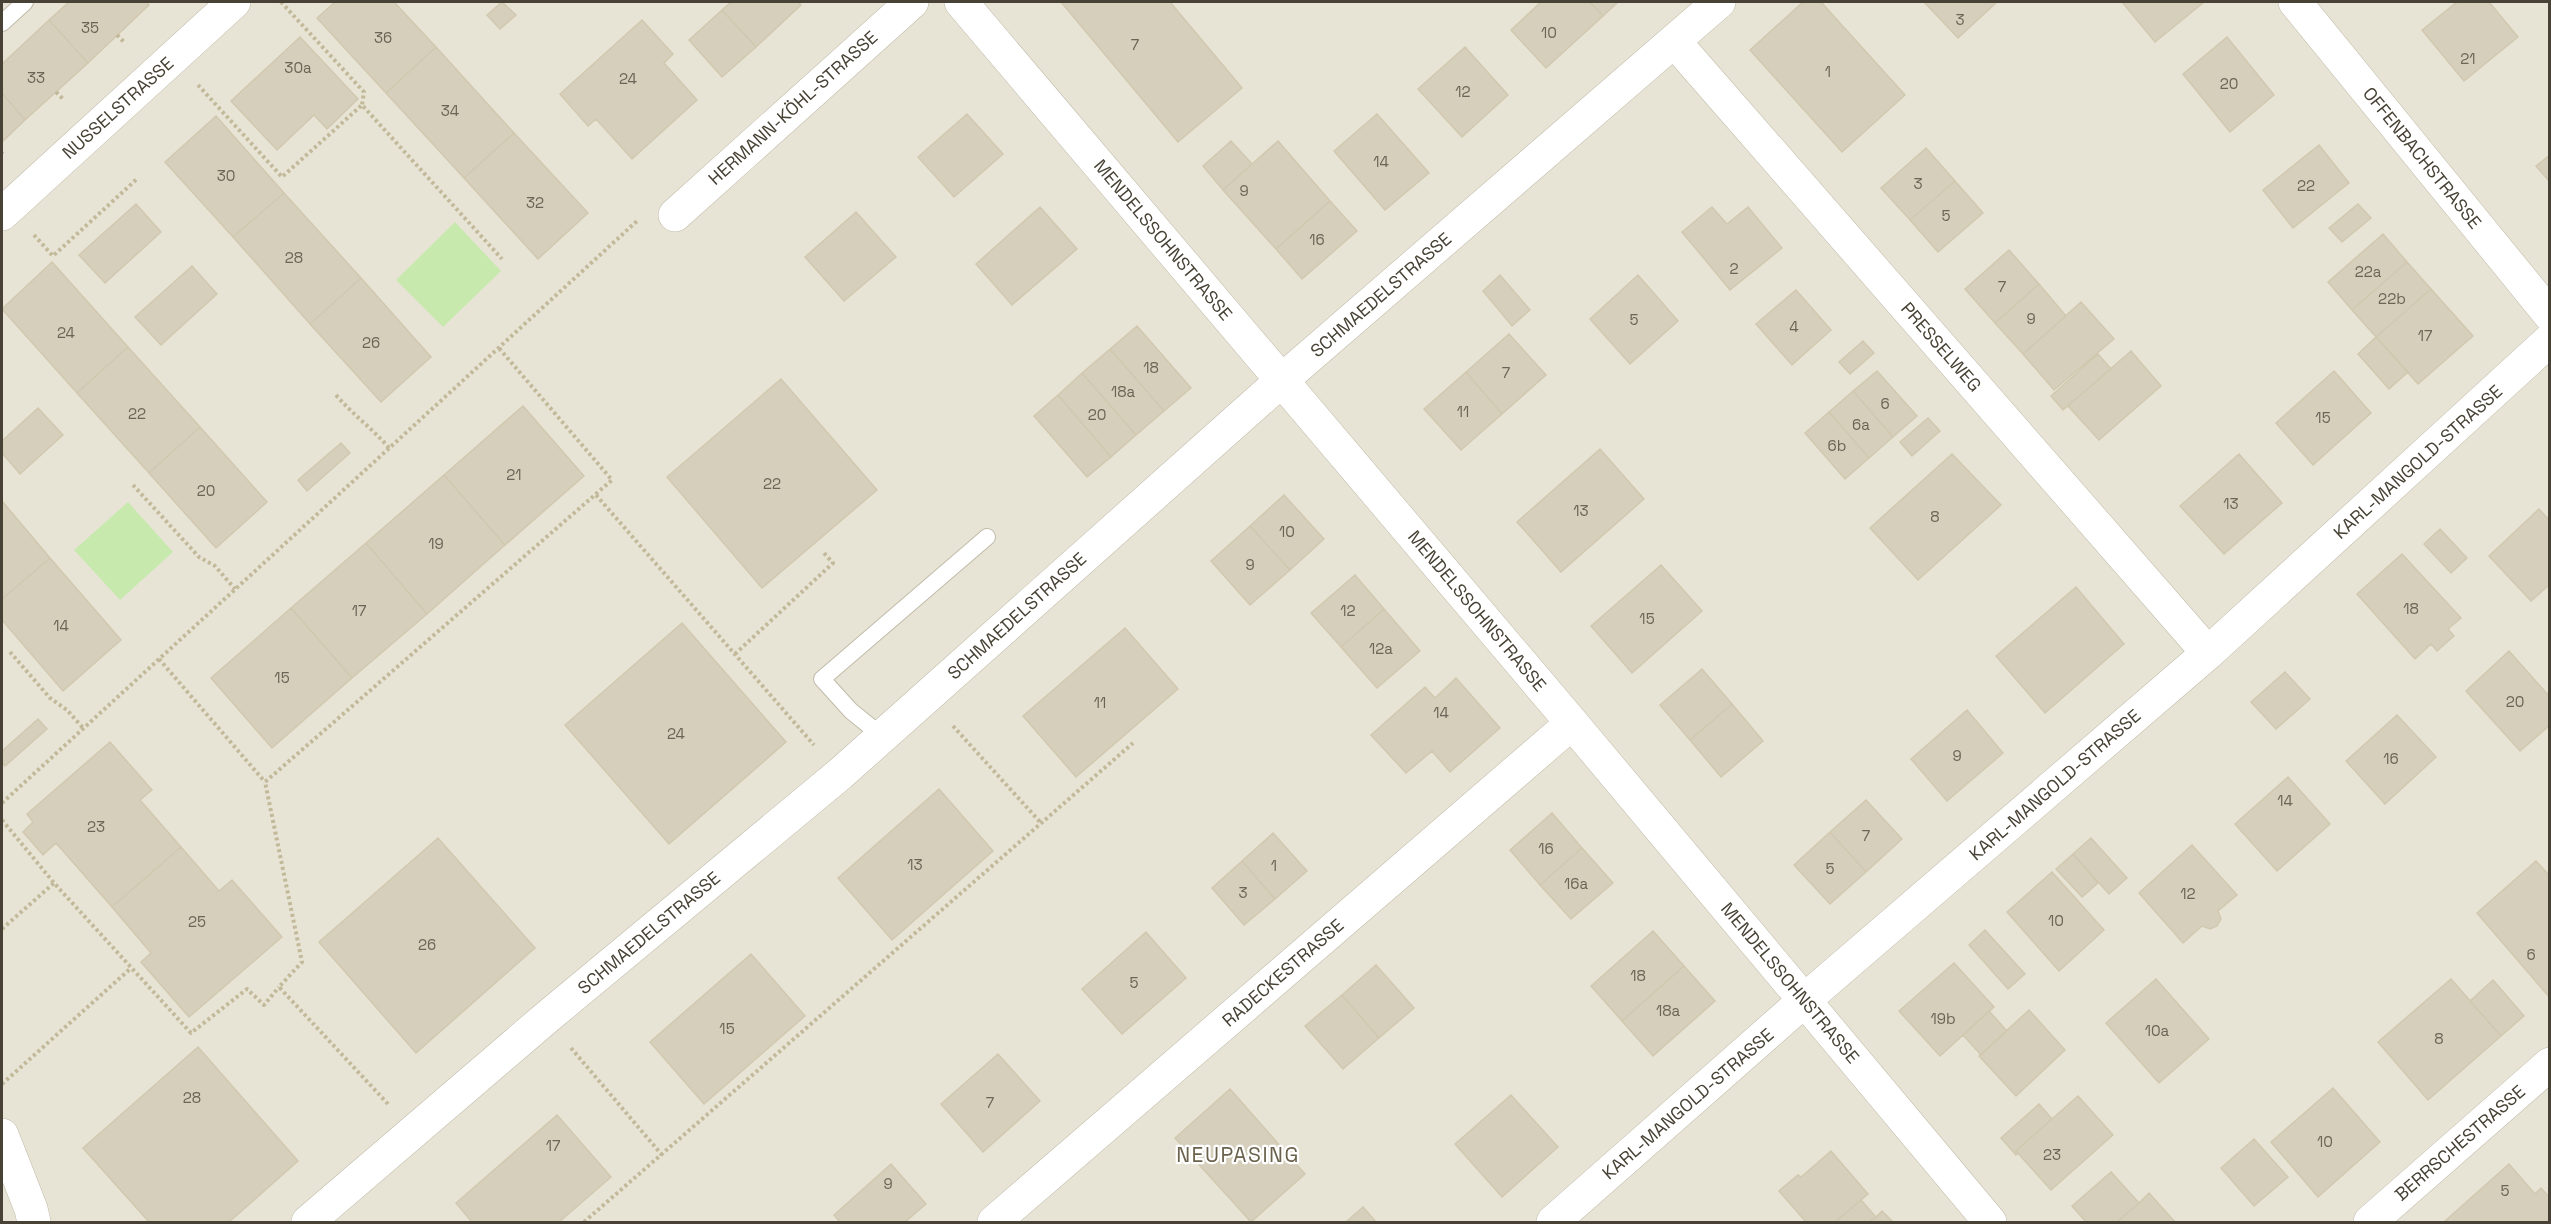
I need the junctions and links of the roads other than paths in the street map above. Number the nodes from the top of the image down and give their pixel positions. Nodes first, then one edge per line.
1 (25, 2) edge
2 (234, 2) edge
3 (912, 2) edge
4 (962, 2) edge
5 (1719, 2) edge
6 (2295, 2) edge
7 (2, 23) edge
8 (1674, 40) junction
9 (2, 214) edge
10 (675, 215) road end
11 (2550, 315) edge
12 (2550, 340) edge
13 (1281, 381) junction
14 (987, 537) dead end
15 (2208, 653) junction
16 (1572, 723) junction
17 (882, 736) junction
18 (1805, 1001) junction
19 (2550, 1064) edge
20 (2, 1135) edge
21 (34, 1222) edge
22 (309, 1222) edge
23 (994, 1222) edge
24 (1553, 1222) edge
25 (1990, 1222) edge
26 (2370, 1222) edge

1 - 7 lane
2 - 9 street, NUSSELSTRASSE
3 - 10 street, HERMANN-KÖHL-STRASSE
4 - 13 street, MENDELSSOHNSTRASSE
5 - 8 street, SCHMAEDELSTRASSE
6 - 11 street, OFFENBACHSTRASSE
8 - 13 street, SCHMAEDELSTRASSE
8 - 15 street, PRESSELWEG
12 - 15 street, KARL-MANGOLD-STRASSE
13 - 16 street, MENDELSSOHNSTRASSE
13 - 17 street, SCHMAEDELSTRASSE
14 - 17 lane
15 - 18 street, KARL-MANGOLD-STRASSE
16 - 18 street, MENDELSSOHNSTRASSE
16 - 23 street, RADECKESTRASSE
17 - 22 street, SCHMAEDELSTRASSE
18 - 24 street, KARL-MANGOLD-STRASSE
18 - 25 street, MENDELSSOHNSTRASSE
19 - 26 street, BERRSCHESTRASSE
20 - 21 street

